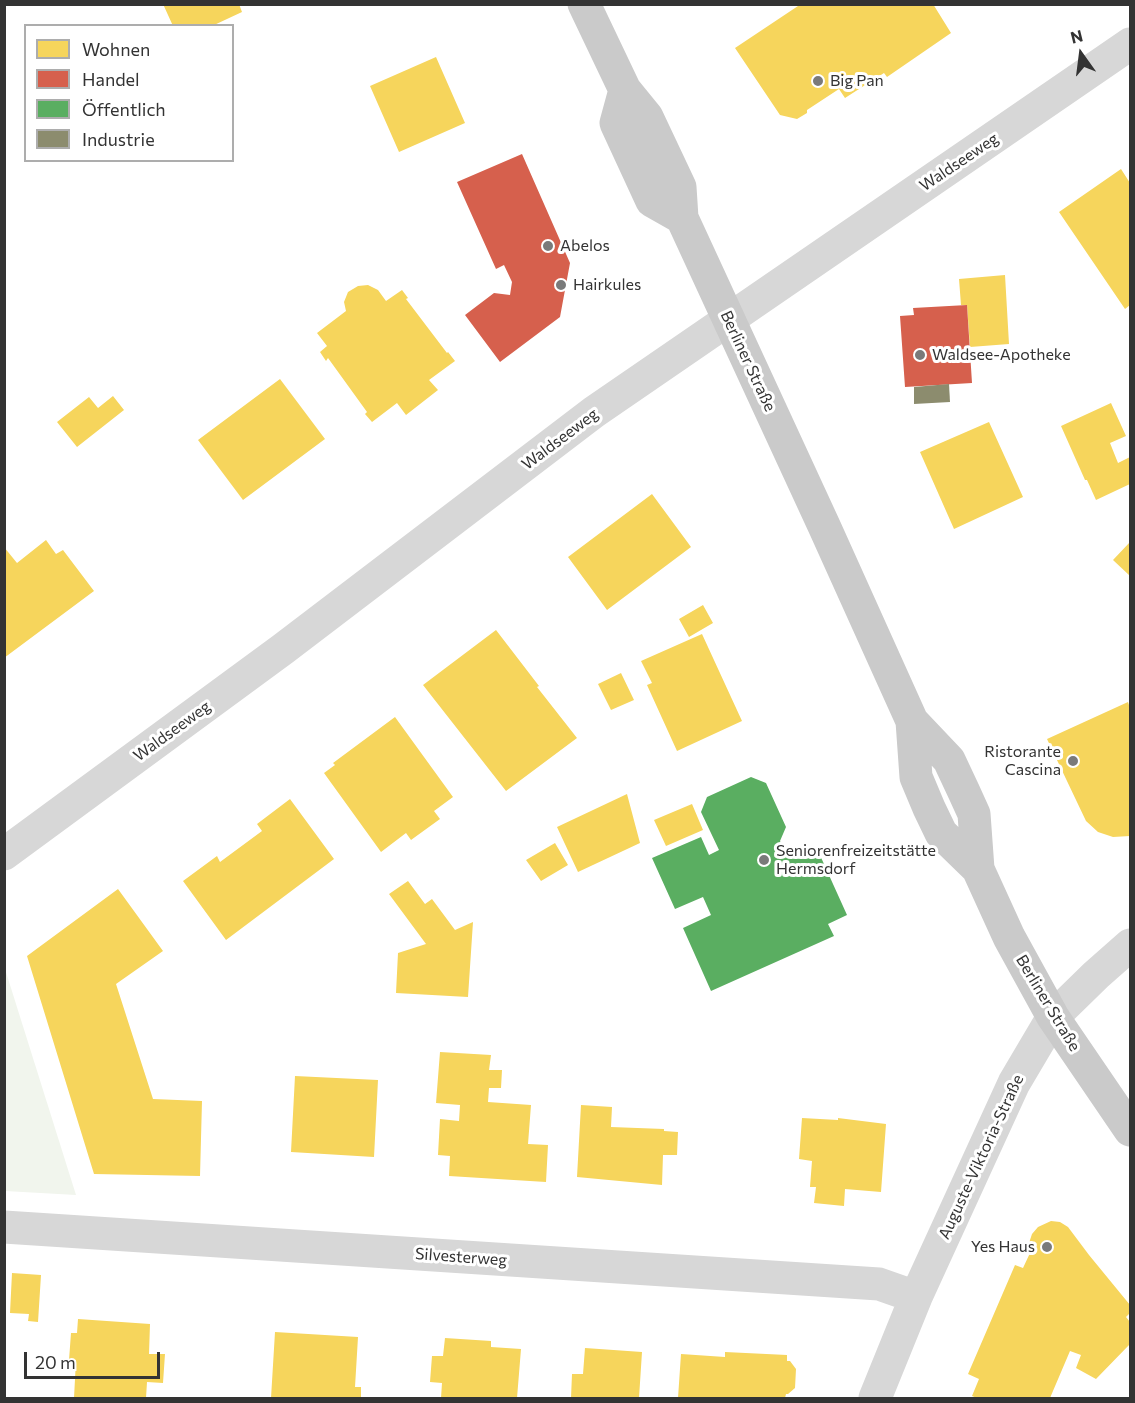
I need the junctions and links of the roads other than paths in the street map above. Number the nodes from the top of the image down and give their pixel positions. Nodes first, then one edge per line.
1 (584, 4) edge
2 (1131, 44) edge
3 (729, 320) junction
4 (4, 854) edge
5 (1131, 945) edge
6 (1053, 1017) junction
7 (1131, 1130) edge
8 (4, 1227) edge
9 (916, 1297) junction
10 (875, 1398) edge

1 - 3 main road, Berliner Straße
2 - 3 street, Waldseeweg
3 - 4 street, Waldseeweg
3 - 6 main road, Berliner Straße
5 - 6 street, Auguste-Viktoria-Straße
6 - 7 main road, Berliner Straße
6 - 9 street, Auguste-Viktoria-Straße
8 - 9 street, Silvesterweg
9 - 10 street, Auguste-Viktoria-Straße

